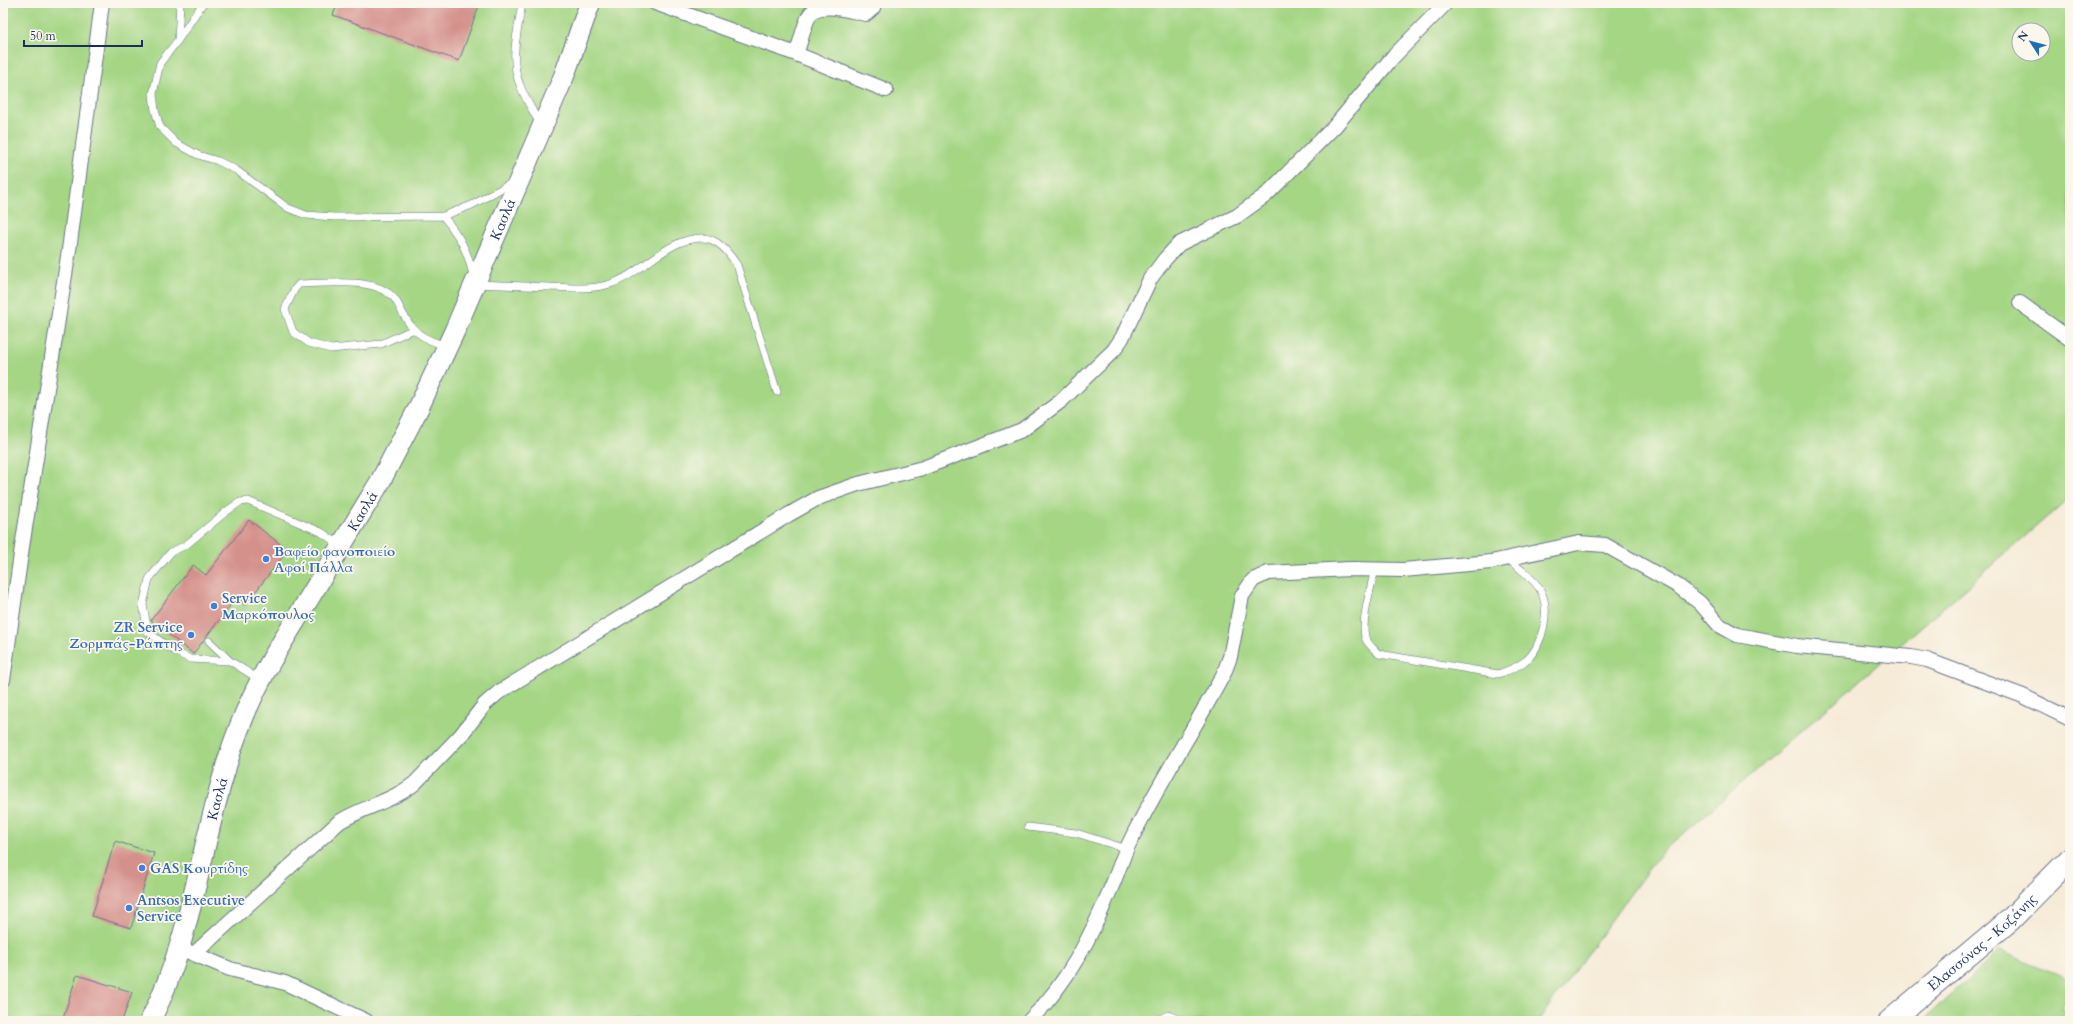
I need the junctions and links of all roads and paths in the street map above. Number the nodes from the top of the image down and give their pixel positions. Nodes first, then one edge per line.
1 (102, 3) edge
2 (180, 3) edge
3 (203, 3) edge
4 (522, 3) edge
5 (590, 3) edge
6 (655, 3) edge
7 (874, 3) edge
8 (1446, 3) edge
9 (178, 40) junction
10 (796, 54) junction
11 (886, 90) dead end
12 (541, 128) junction
13 (520, 179) junction
14 (443, 216) junction
15 (474, 284) junction
16 (2020, 303) dead end
17 (414, 329) junction
18 (2070, 339) edge
19 (448, 347) junction
20 (777, 392) dead end
21 (341, 546) junction
22 (1507, 558) junction
23 (1375, 569) junction
24 (209, 641) dead end
25 (230, 661) junction
26 (3, 680) edge
27 (260, 680) junction
28 (2070, 719) edge
29 (1028, 827) dead end
30 (1127, 849) junction
31 (2070, 859) edge
32 (186, 951) junction
33 (150, 1021) edge
34 (366, 1021) edge
35 (1029, 1021) edge
36 (1156, 1021) edge
37 (1183, 1021) edge
38 (1890, 1021) edge

1 - 26 street
2 - 9 lane
3 - 9 lane
4 - 12 lane
5 - 12 street, Κασλά
6 - 10 street
7 - 10 street
8 - 32 street
9 - 14 lane
10 - 11 street
12 - 13 street, Κασλά
13 - 14 lane
13 - 15 street, Κασλά
14 - 15 lane
15 - 19 street, Κασλά
15 - 20 lane
16 - 18 street
17 - 17 lane
17 - 19 lane
19 - 21 street, Κασλά
21 - 25 lane
21 - 27 street, Κασλά
22 - 23 street
22 - 23 lane
22 - 28 street
23 - 30 street
24 - 25 lane
25 - 27 lane
27 - 32 street, Κασλά
29 - 30 lane
30 - 35 street
31 - 38 main road, Ελασσόνας - Κοζάνης
32 - 33 street, Κασλά
32 - 34 street
36 - 37 lane

